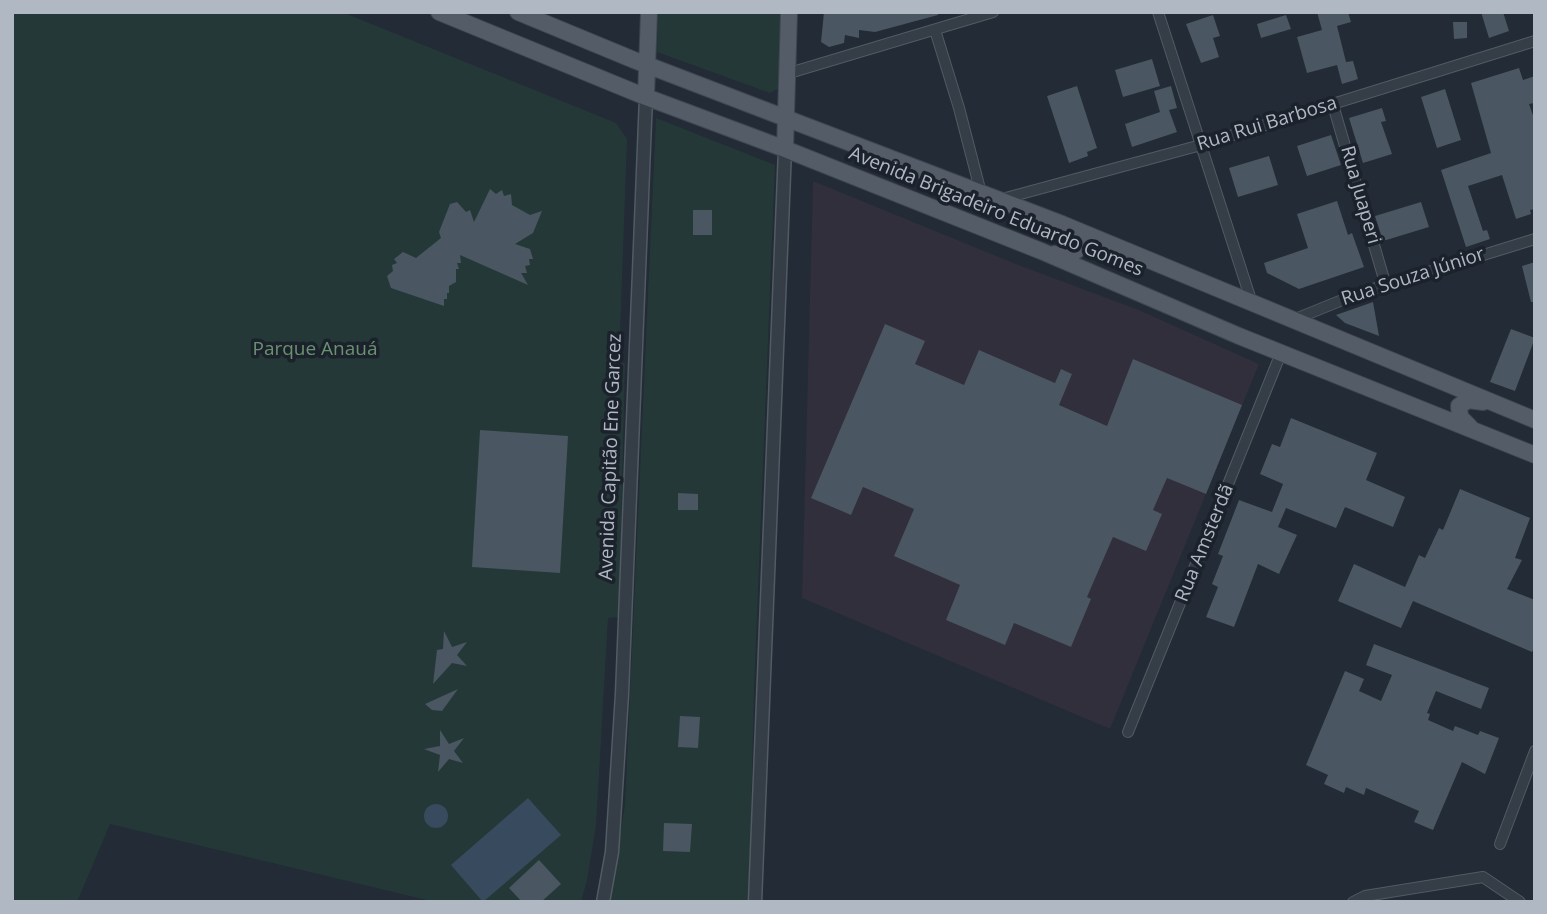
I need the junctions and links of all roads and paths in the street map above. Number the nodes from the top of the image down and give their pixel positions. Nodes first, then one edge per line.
1 (439, 12) edge
2 (518, 12) edge
3 (649, 12) edge
4 (789, 12) edge
5 (993, 12) edge
6 (1158, 12) edge
7 (935, 30) junction
8 (1535, 41) edge
9 (647, 65) junction
10 (786, 74) junction
11 (646, 97) junction
12 (1333, 105) junction
13 (785, 117) junction
14 (1201, 145) junction
15 (785, 149) junction
16 (981, 193) junction
17 (998, 200) junction
18 (1062, 224) junction
19 (1535, 239) edge
20 (1112, 246) junction
21 (1041, 251) junction
22 (1100, 277) junction
23 (1386, 286) junction
24 (1252, 303) junction
25 (1293, 320) junction
26 (1281, 353) junction
27 (1492, 403) junction
28 (1535, 420) edge
29 (1472, 429) junction
30 (1535, 456) edge
31 (1128, 732) dead end
32 (1535, 751) edge
33 (1500, 844) dead end
34 (1503, 892) junction
35 (603, 902) edge
36 (755, 902) edge
37 (1353, 902) edge
38 (1511, 902) edge
39 (1520, 902) edge

1 - 11 main road, Avenida Brigadeiro Eduardo Gomes
2 - 9 main road, Avenida Brigadeiro Eduardo Gomes
3 - 9 main road, Avenida Capitão Ene Garcez
4 - 10 main road
5 - 7 street
6 - 14 street
7 - 10 street
7 - 16 street
8 - 12 street, Rua Rui Barbosa
9 - 11 main road, Avenida Capitão Ene Garcez
9 - 13 main road, Avenida Brigadeiro Eduardo Gomes
10 - 13 main road
11 - 15 main road, Avenida Brigadeiro Eduardo Gomes
11 - 35 street, Avenida Capitão Ene Garcez
12 - 14 street, Rua Rui Barbosa
12 - 23 street, Rua Juaperi
13 - 15 main road
13 - 16 main road, Avenida Brigadeiro Eduardo Gomes
14 - 17 street, Rua Rui Barbosa
14 - 24 street
15 - 21 main road, Avenida Brigadeiro Eduardo Gomes
15 - 36 street
16 - 17 main road, Avenida Brigadeiro Eduardo Gomes
17 - 18 main road, Avenida Brigadeiro Eduardo Gomes
18 - 20 main road, Avenida Brigadeiro Eduardo Gomes
18 - 21 main road
19 - 23 street, Rua Souza Júnior
20 - 22 main road
20 - 24 main road, Avenida Brigadeiro Eduardo Gomes
21 - 22 main road, Avenida Brigadeiro Eduardo Gomes
22 - 26 main road, Avenida Brigadeiro Eduardo Gomes
23 - 25 street, Rua Souza Júnior
24 - 25 main road, Avenida Brigadeiro Eduardo Gomes
25 - 27 main road, Avenida Brigadeiro Eduardo Gomes
26 - 29 main road, Avenida Brigadeiro Eduardo Gomes
26 - 31 street, Rua Amsterdã
27 - 28 main road, Avenida Brigadeiro Eduardo Gomes
27 - 29 main road
29 - 30 main road, Avenida Brigadeiro Eduardo Gomes
32 - 33 street
34 - 37 street
34 - 38 street
34 - 39 street

